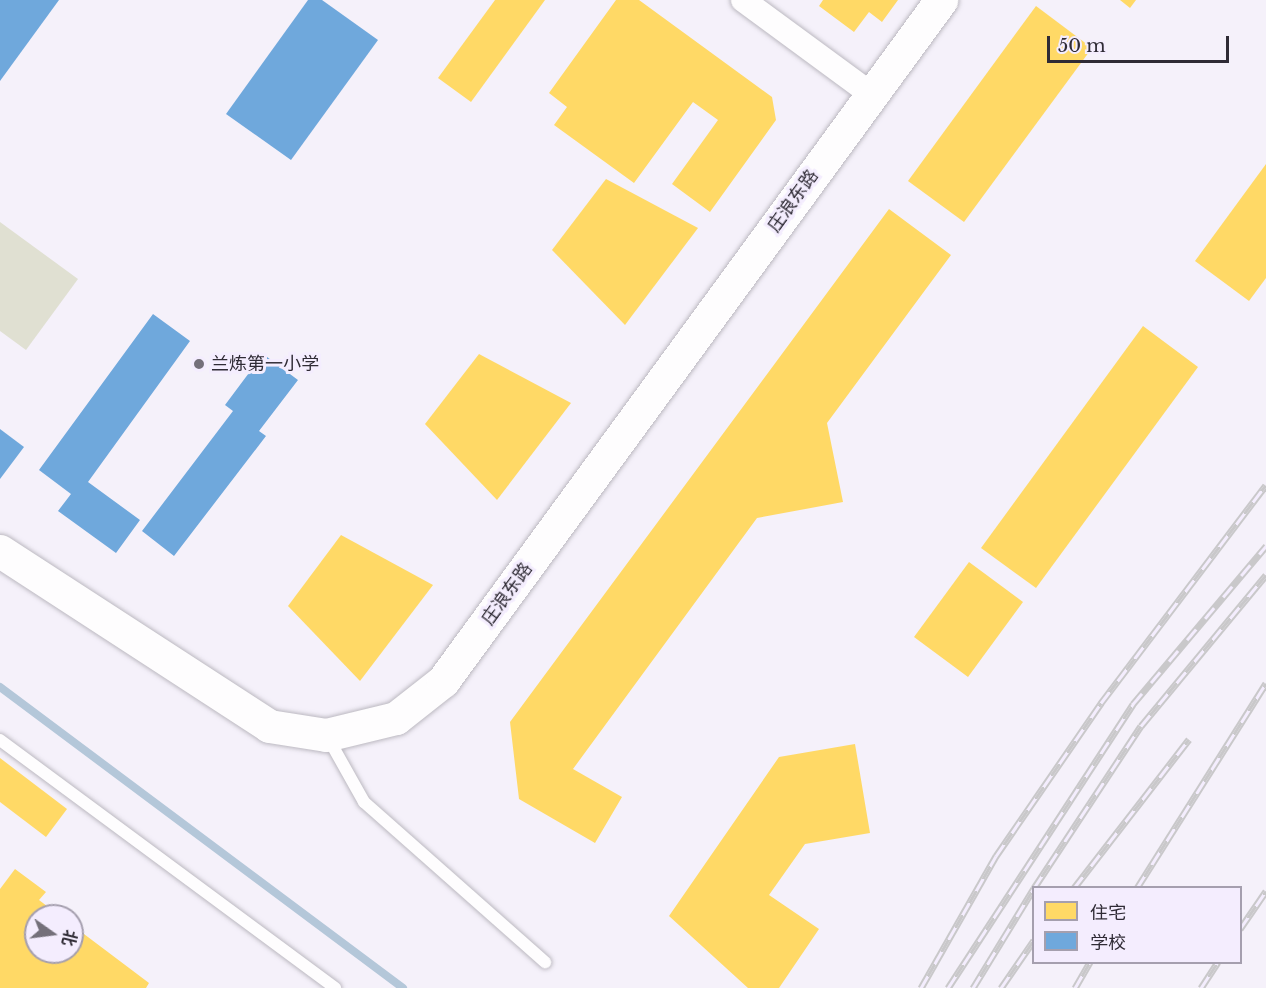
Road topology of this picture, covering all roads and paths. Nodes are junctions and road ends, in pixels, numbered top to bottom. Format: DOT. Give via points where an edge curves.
graph roads {
  1 [pos="742,0"];
  2 [pos="940,0"];
  3 [pos="871,94"];
  4 [pos="0,551"];
  5 [pos="326,735"];
  6 [pos="0,740"];
  7 [pos="545,962"];
  8 [pos="335,988"];
  1 -- 3 [label="street"];
  2 -- 3 [label="street, 庄浪东路"];
  3 -- 5 [label="street, 庄浪东路" via="443,681 396,718"];
  4 -- 5 [label="street, 庄浪东路" via="269,726"];
  5 -- 7 [label="lane" via="364,802"];
  6 -- 8 [label="lane"];
}
